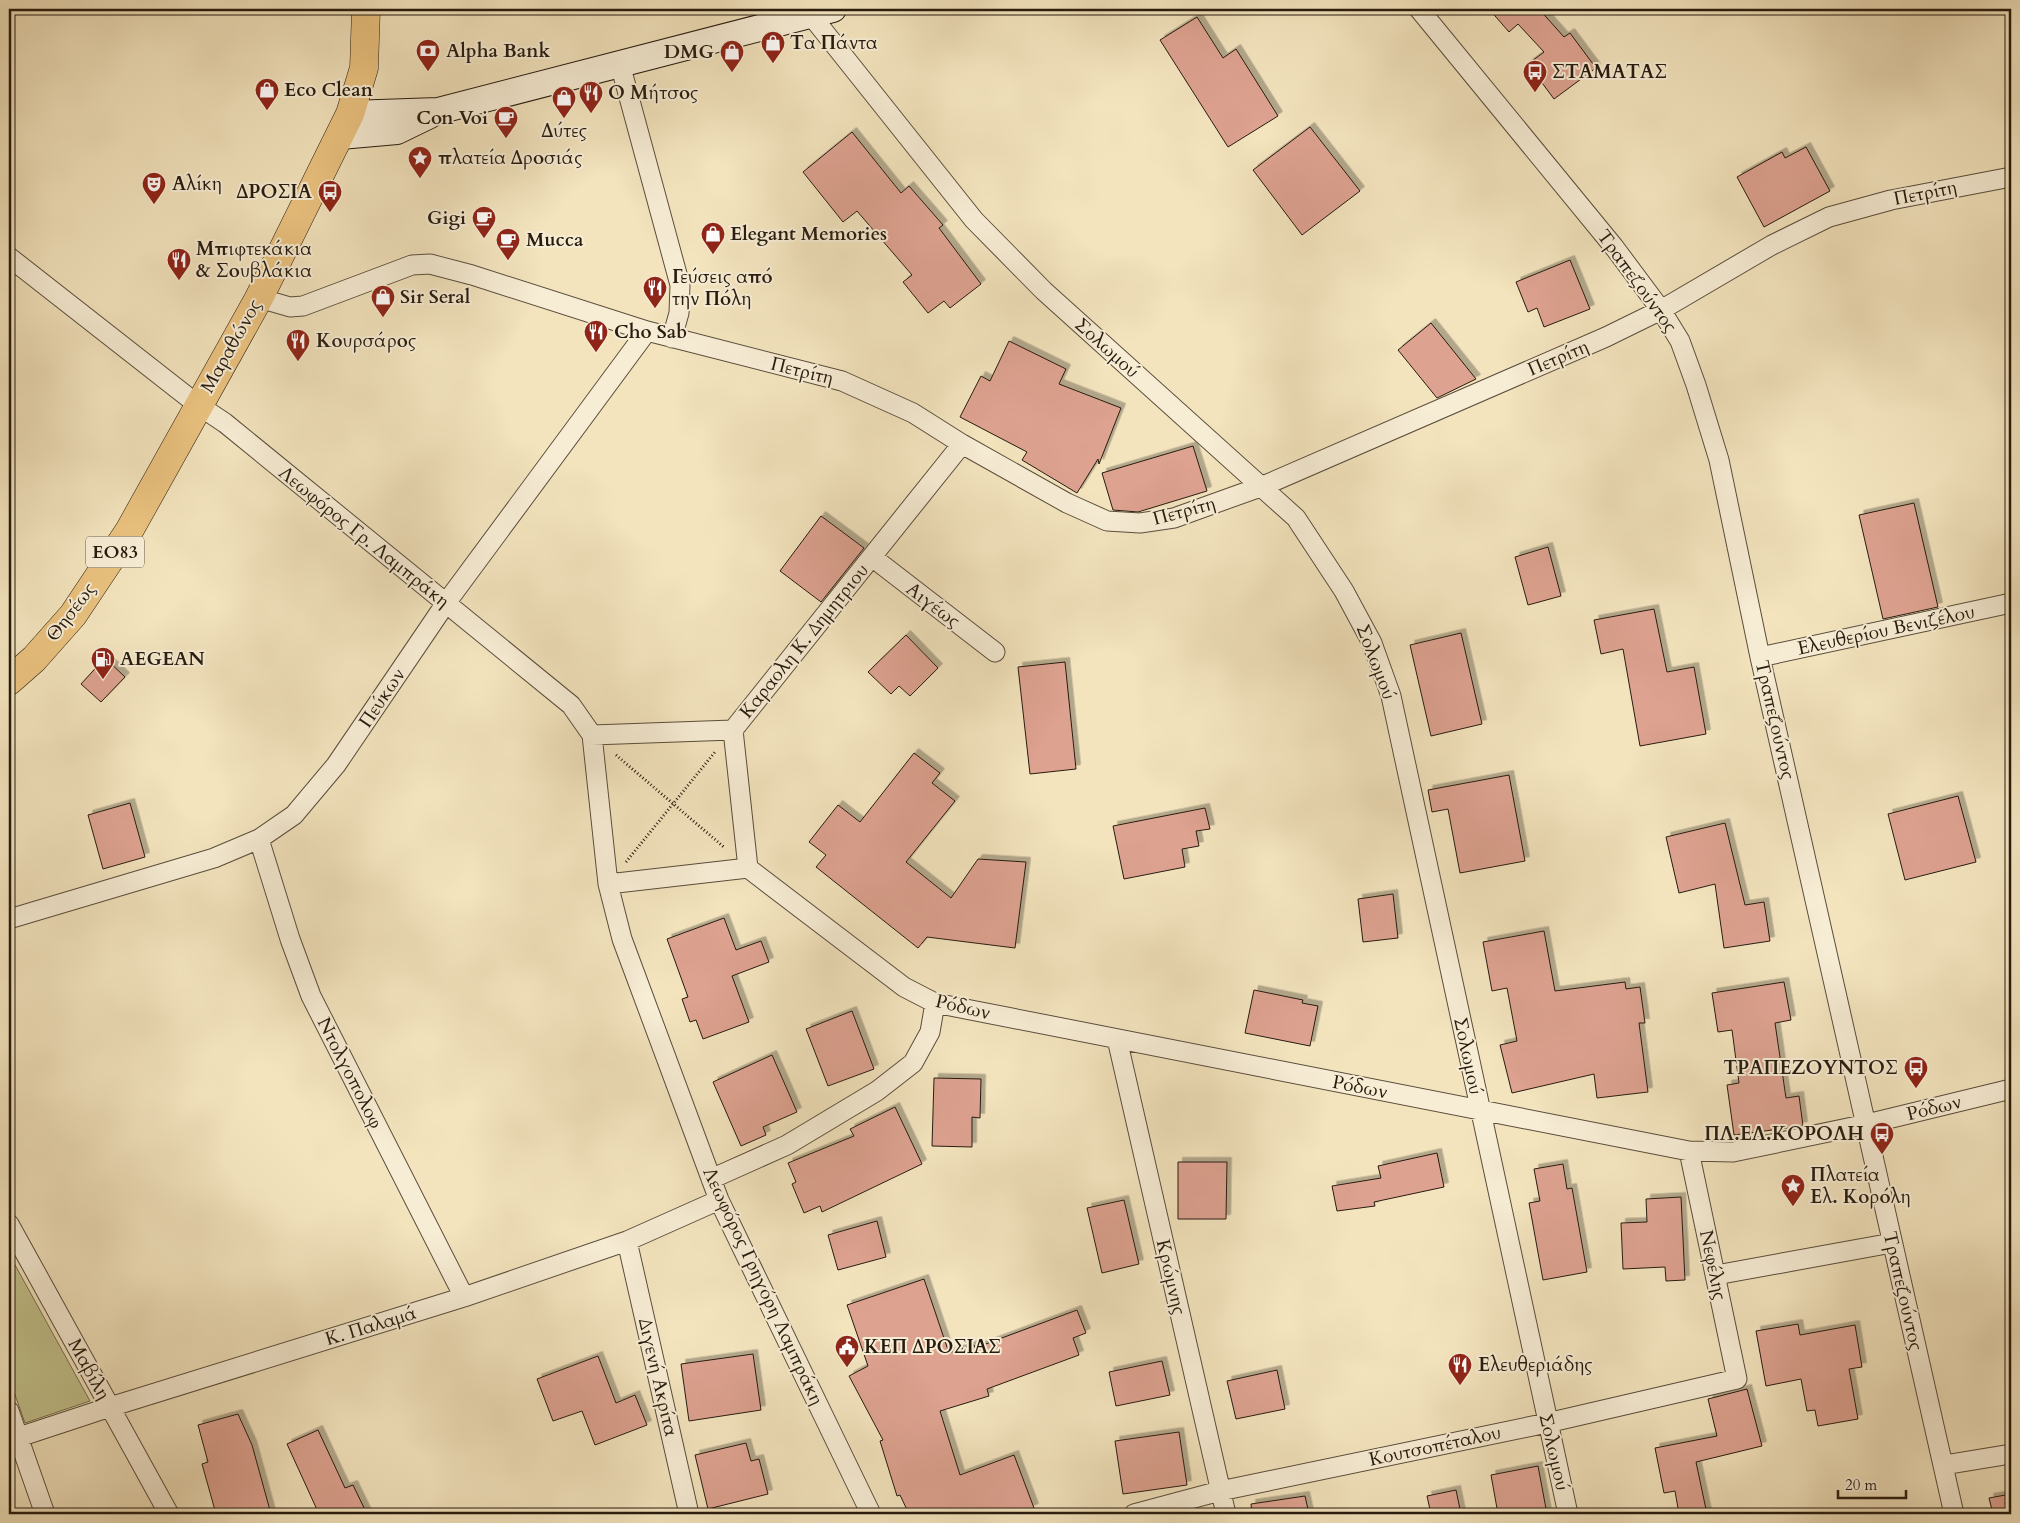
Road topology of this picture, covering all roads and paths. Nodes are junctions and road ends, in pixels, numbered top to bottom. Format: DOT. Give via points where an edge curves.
graph roads {
  1 [pos="366,9"];
  2 [pos="1418,9"];
  3 [pos="817,11"];
  4 [pos="620,64"];
  5 [pos="345,125"];
  6 [pos="2011,177"];
  7 [pos="9,257"];
  8 [pos="27,270"];
  9 [pos="9,275"];
  10 [pos="259,298"];
  11 [pos="1661,310"];
  12 [pos="647,331"];
  13 [pos="672,338"];
  14 [pos="198,405"];
  15 [pos="962,444"];
  16 [pos="1263,486"];
  17 [pos="872,558"];
  18 [pos="446,603"];
  19 [pos="2011,603"];
  20 [pos="995,652"];
  21 [pos="1760,657"];
  22 [pos="9,681"];
  23 [pos="733,730"];
  24 [pos="592,735"];
  25 [pos="672,804"];
  26 [pos="259,839"];
  27 [pos="748,868"];
  28 [pos="608,884"];
  29 [pos="9,919"];
  30 [pos="935,1003"];
  31 [pos="1117,1039"];
  32 [pos="2011,1089"];
  33 [pos="1480,1111"];
  34 [pos="1867,1124"];
  35 [pos="1688,1151"];
  36 [pos="711,1179"];
  37 [pos="719,1200"];
  38 [pos="9,1224"];
  39 [pos="627,1241"];
  40 [pos="1892,1243"];
  41 [pos="1716,1275"];
  42 [pos="464,1297"];
  43 [pos="1737,1379"];
  44 [pos="110,1407"];
  45 [pos="9,1411"];
  46 [pos="1547,1423"];
  47 [pos="18,1437"];
  48 [pos="2011,1454"];
  49 [pos="1944,1465"];
  50 [pos="1220,1491"];
  51 [pos="45,1514"];
  52 [pos="169,1514"];
  53 [pos="689,1514"];
  54 [pos="871,1514"];
  55 [pos="1134,1514"];
  56 [pos="1226,1514"];
  57 [pos="1568,1514"];
  58 [pos="1954,1514"];
  1 -- 5 [label="main road, Μαραθώνος / ΕΟ83" via="364,68"];
  2 -- 11 [label="street, Τραπεζούντος" via="1614,247"];
  3 -- 4 [label="street"];
  3 -- 16 [label="street, Σολωμού" via="974,220 1044,291"];
  4 -- 5 [label="street" via="438,111"];
  4 -- 13 [label="street" via="680,285 679,313"];
  5 -- 10 [label="main road, Μαραθώνος / ΕΟ83"];
  6 -- 11 [label="street, Πετρίτη" via="1891,200 1829,217 1772,245"];
  7 -- 8 [label="street, Λεωφόρος Γρ. Λαμπράκη"];
  8 -- 9 [label="street"];
  8 -- 14 [label="street, Λεωφόρος Γρ. Λαμπράκη"];
  10 -- 12 [label="street, Πετρίτη" via="290,307 303,306 403,268 430,264"];
  10 -- 14 [label="main road, Μαραθώνος / ΕΟ83"];
  11 -- 16 [label="street, Πετρίτη"];
  11 -- 21 [label="street, Τραπεζούντος" via="1680,341 1720,460"];
  12 -- 13 [label="street, Πετρίτη"];
  12 -- 18 [label="street, Πεύκων"];
  13 -- 15 [label="street, Πετρίτη" via="842,380 913,413"];
  14 -- 18 [label="street, Λεωφόρος Γρ. Λαμπράκη" via="225,423"];
  14 -- 22 [label="main road, Θησέως / ΕΟ83" via="128,531 73,615 34,659"];
  15 -- 16 [label="street, Πετρίτη" via="1107,521 1140,523 1174,518"];
  15 -- 17 [label="street, Καραολη Κ. Δημητριου"];
  16 -- 33 [label="street, Σολωμού" via="1296,518 1344,592 1372,643 1391,696"];
  17 -- 20 [label="street, Αιγέως"];
  17 -- 23 [label="street, Καραολη Κ. Δημητριου"];
  18 -- 24 [label="street, Λεωφόρος Γρ. Λαμπράκη" via="571,705"];
  18 -- 26 [label="street, Πεύκων" via="336,765 294,815"];
  19 -- 21 [label="street, Ελευθερίου Βενιζέλου"];
  21 -- 34 [label="street, Τραπεζούντος"];
  23 -- 24 [label="street"];
  23 -- 25 [label="path"];
  23 -- 27 [label="street, Καραολη Κ. Δημητριου"];
  24 -- 25 [label="path"];
  24 -- 28 [label="street, Λεωφόρος Γρ. Λαμπράκη"];
  25 -- 27 [label="path"];
  25 -- 28 [label="path"];
  26 -- 29 [label="street, Πεύκων" via="214,858"];
  26 -- 42 [label="street, Ντολγοπολοφ" via="311,996"];
  27 -- 28 [label="street"];
  27 -- 30 [label="street, Ρόδων" via="904,988"];
  28 -- 36 [label="street, Λεωφόρος Γρηγόρη Λαμπράκη" via="622,939"];
  30 -- 31 [label="street, Ρόδων"];
  30 -- 36 [label="street" via="930,1032 913,1063 877,1090 787,1145"];
  31 -- 33 [label="street, Ρόδων"];
  31 -- 50 [label="street, Κρώμνης"];
  32 -- 34 [label="street, Ρόδων"];
  33 -- 35 [label="street, Ρόδων"];
  33 -- 46 [label="street, Σολωμού"];
  34 -- 35 [label="street, Ρόδων" via="1733,1152"];
  34 -- 40 [label="street, Τραπεζούντος"];
  35 -- 41 [label="street, Νεφέλης"];
  36 -- 37 [label="street, Λεωφόρος Γρηγόρη Λαμπράκη"];
  37 -- 39 [label="street, Κ. Παλαμά"];
  37 -- 54 [label="street, Λεωφόρος Γρηγόρη Λαμπράκη"];
  38 -- 44 [label="street, Μαβίλη"];
  39 -- 42 [label="street, Κ. Παλαμά"];
  39 -- 53 [label="street, Διγενή Ακρίτα"];
  40 -- 41 [label="street"];
  40 -- 49 [label="street, Τραπεζούντος"];
  41 -- 43 [label="street, Νεφέλης"];
  42 -- 44 [label="street, Κ. Παλαμά"];
  43 -- 46 [label="street, Κουτσοπέταλου"];
  44 -- 47 [label="street, Κ. Παλαμά"];
  44 -- 52 [label="street, Μαβίλη"];
  45 -- 47 [label="street"];
  46 -- 50 [label="street, Κουτσοπέταλου"];
  46 -- 57 [label="street, Σολωμού"];
  47 -- 51 [label="street"];
  48 -- 49 [label="street"];
  49 -- 58 [label="street, Τραπεζούντος"];
  50 -- 55 [label="street, Κουτσοπέταλου"];
  50 -- 56 [label="street, Κρώμνης"];
}
